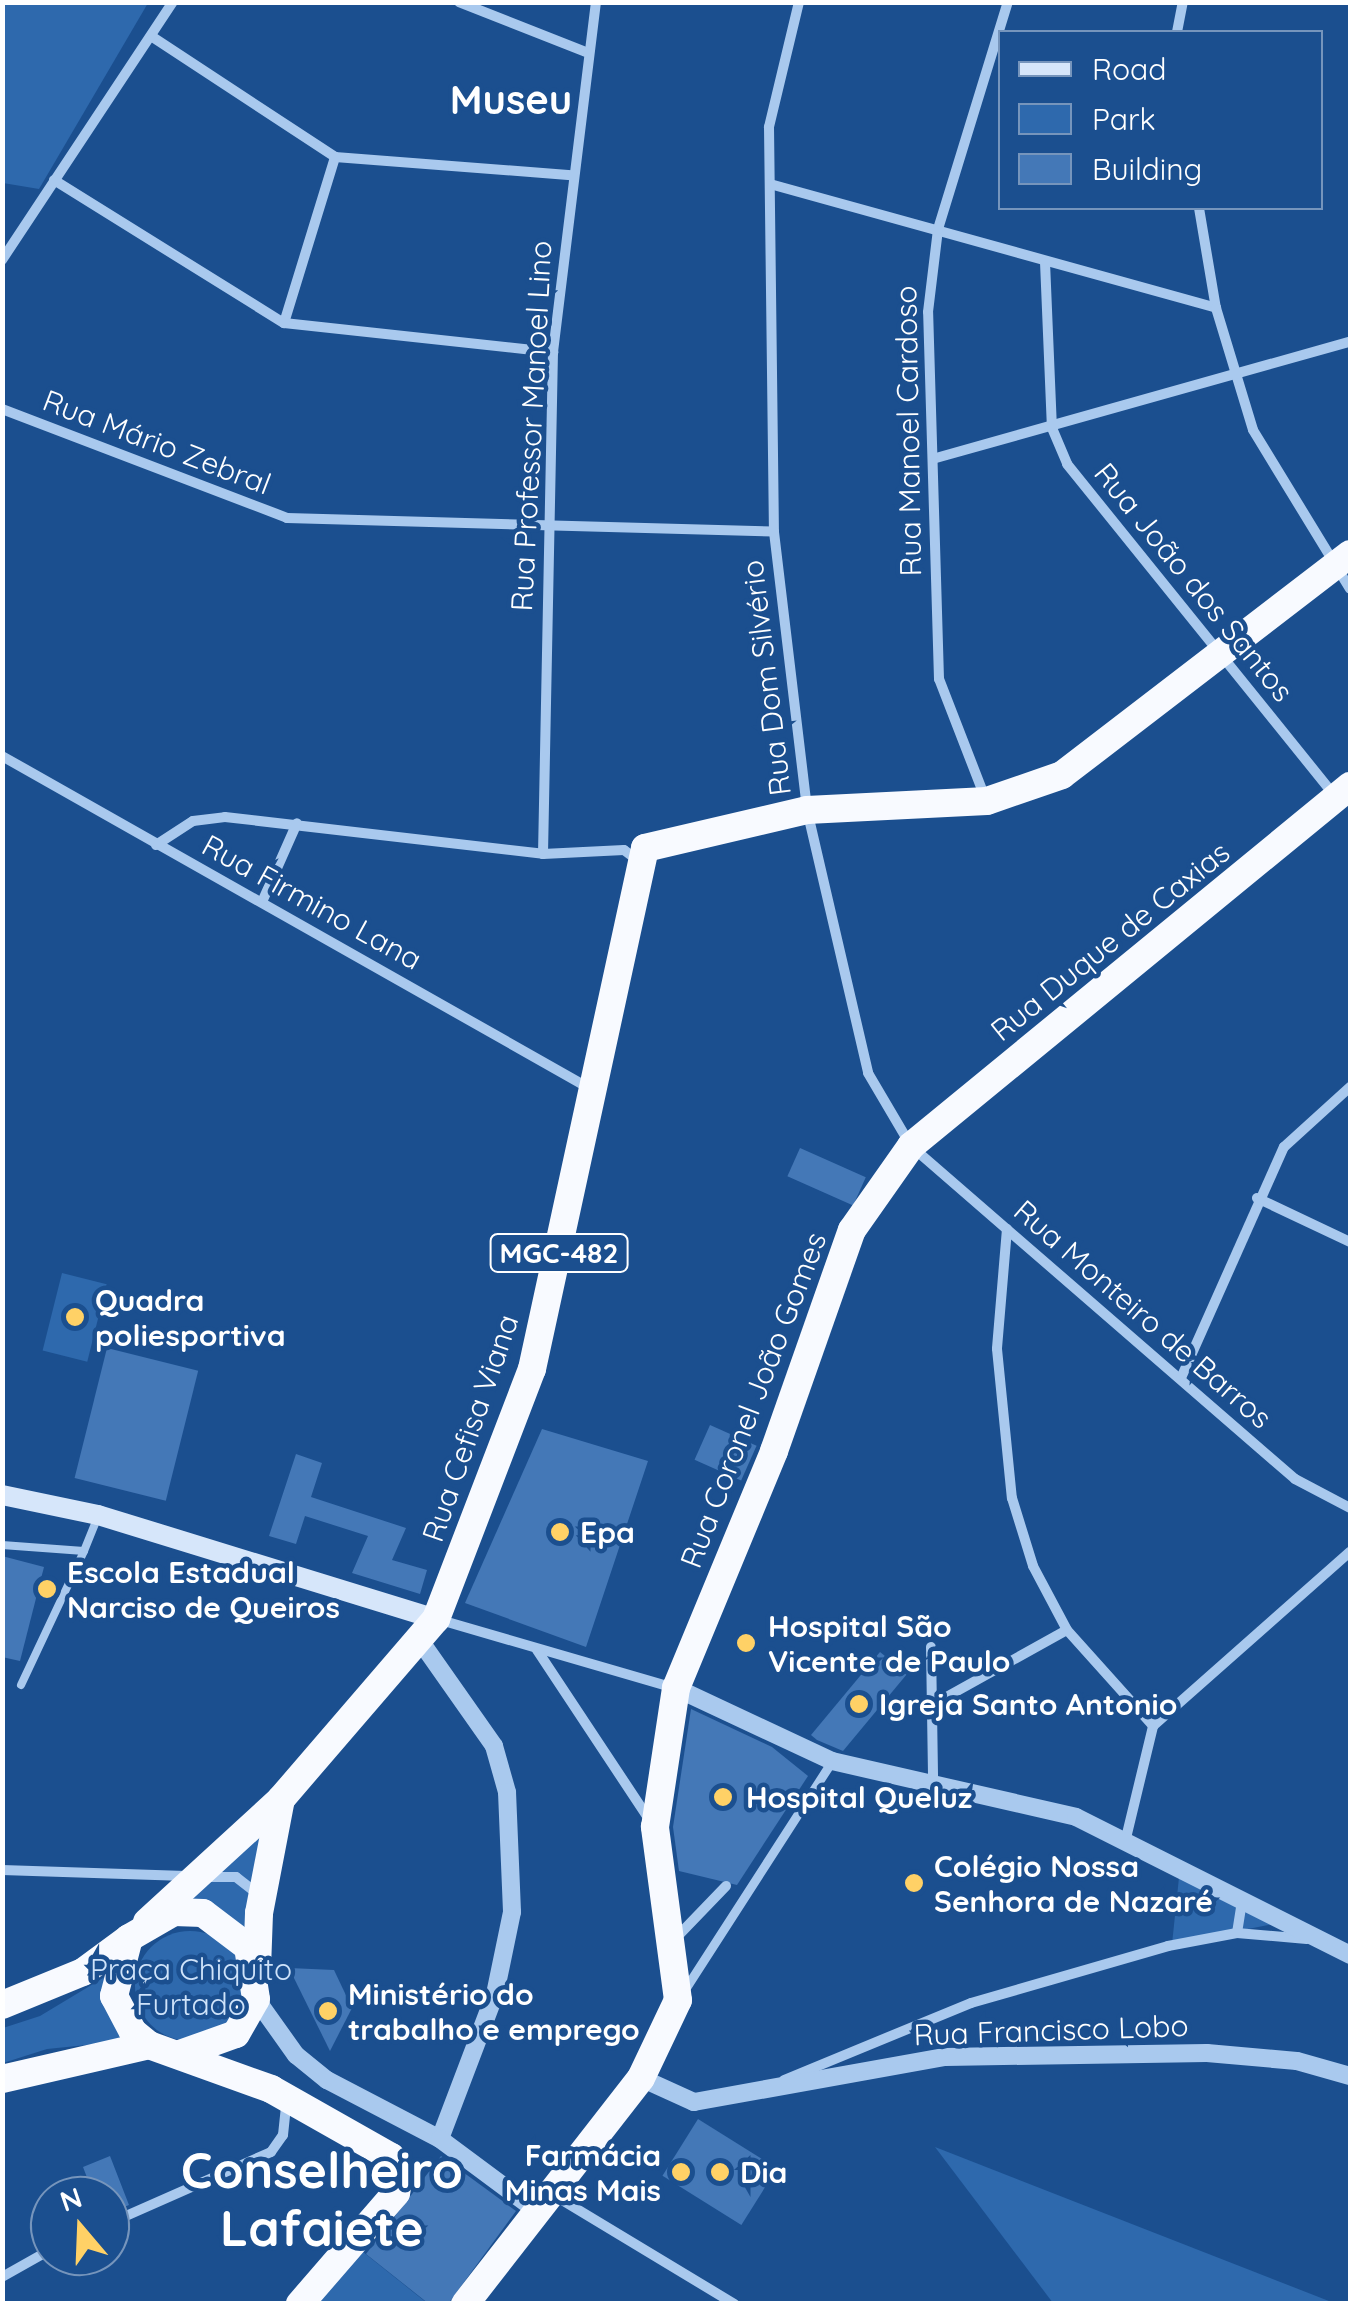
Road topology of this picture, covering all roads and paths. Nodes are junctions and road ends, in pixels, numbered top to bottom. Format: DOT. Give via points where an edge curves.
graph roads {
  1 [pos="173,2"];
  2 [pos="459,2"];
  3 [pos="596,2"];
  4 [pos="799,2"];
  5 [pos="1008,2"];
  6 [pos="1183,2"];
  7 [pos="1001,30"];
  8 [pos="1178,30"];
  9 [pos="151,36"];
  10 [pos="998,40"];
  11 [pos="586,52"];
  12 [pos="336,156"];
  13 [pos="572,175"];
  14 [pos="54,180"];
  15 [pos="770,184"];
  16 [pos="1199,210"];
  17 [pos="938,229"];
  18 [pos="2,260"];
  19 [pos="1045,262"];
  20 [pos="1216,308"];
  21 [pos="284,323"];
  22 [pos="1350,342"];
  23 [pos="553,352"];
  24 [pos="1234,377"];
  25 [pos="2,409"];
  26 [pos="1052,428"];
  27 [pos="936,458"];
  28 [pos="548,527"];
  29 [pos="774,532"];
  30 [pos="1342,560"];
  31 [pos="1350,589"];
  32 [pos="1218,650"];
  33 [pos="2,756"];
  34 [pos="1344,792"];
  35 [pos="986,800"];
  36 [pos="806,810"];
  37 [pos="297,823"];
  38 [pos="156,845"];
  39 [pos="543,854"];
  40 [pos="643,855"];
  41 [pos="262,902"];
  42 [pos="1350,1086"];
  43 [pos="597,1092"];
  44 [pos="911,1146"];
  45 [pos="1257,1198"];
  46 [pos="1007,1229"];
  47 [pos="1350,1242"];
  48 [pos="1181,1378"];
  49 [pos="2,1495"];
  50 [pos="1350,1508"];
  51 [pos="98,1515"];
  52 [pos="2,1545"];
  53 [pos="84,1551"];
  54 [pos="1350,1552"];
  55 [pos="426,1627"];
  56 [pos="1067,1630"];
  57 [pos="931,1647"];
  58 [pos="537,1650"];
  59 [pos="21,1685"];
  60 [pos="676,1688"];
  61 [pos="932,1705"];
  62 [pos="1152,1726"];
  63 [pos="832,1760"];
  64 [pos="933,1782"];
  65 [pos="281,1799"];
  66 [pos="655,1827"];
  67 [pos="1126,1838"];
  68 [pos="2,1870"];
  69 [pos="204,1877"];
  70 [pos="726,1886"];
  71 [pos="261,1898"];
  72 [pos="1242,1900"];
  73 [pos="138,1930"];
  74 [pos="1237,1933"];
  75 [pos="1309,1939"];
  76 [pos="670,1945"];
  77 [pos="1350,1955"];
  78 [pos="257,1986"];
  79 [pos="678,2000"];
  80 [pos="2,2005"];
  81 [pos="149,2045"];
  82 [pos="180,2054"];
  83 [pos="1350,2076"];
  84 [pos="641,2078"];
  85 [pos="2,2079"];
  86 [pos="778,2082"];
  87 [pos="287,2098"];
  88 [pos="440,2140"];
  89 [pos="544,2202"];
  90 [pos="130,2214"];
  91 [pos="30,2261"];
  92 [pos="2,2276"];
  93 [pos="300,2304"];
  94 [pos="465,2304"];
  95 [pos="734,2304"];
  1 -- 9 [label="street"];
  2 -- 11 [label="street"];
  3 -- 11 [label="street, Rua Professor Manoel Lino"];
  4 -- 15 [label="street, Rua Dom Silvério" via="769,127"];
  5 -- 7 [label="street, Rua Manoel Cardoso"];
  6 -- 8 [label="street"];
  9 -- 12 [label="street"];
  9 -- 14 [label="street"];
  10 -- 17 [label="street, Rua Manoel Cardoso"];
  11 -- 13 [label="street, Rua Professor Manoel Lino"];
  12 -- 13 [label="street"];
  12 -- 21 [label="street"];
  13 -- 23 [label="street, Rua Professor Manoel Lino"];
  14 -- 18 [label="street"];
  14 -- 21 [label="street"];
  15 -- 17 [label="street"];
  15 -- 29 [label="street, Rua Dom Silvério"];
  16 -- 20 [label="street"];
  17 -- 19 [label="street"];
  17 -- 27 [label="street, Rua Manoel Cardoso" via="928,312"];
  19 -- 20 [label="street"];
  19 -- 26 [label="street, Rua João dos Santos"];
  20 -- 24 [label="street"];
  21 -- 23 [label="street"];
  22 -- 24 [label="street"];
  23 -- 28 [label="street, Rua Professor Manoel Lino"];
  24 -- 26 [label="street"];
  24 -- 30 [label="street" via="1253,430"];
  25 -- 28 [label="street, Rua Mário Zebral" via="287,518"];
  26 -- 27 [label="street"];
  26 -- 32 [label="street, Rua João dos Santos" via="1100,514"];
  27 -- 35 [label="street, Rua Manoel Cardoso" via="938,680"];
  28 -- 29 [label="street, Rua Mário Zebral"];
  28 -- 39 [label="street, Rua Professor Manoel Lino"];
  29 -- 36 [label="street, Rua Dom Silvério"];
  30 -- 31 [label="street"];
  30 -- 32 [label="highway"];
  32 -- 34 [label="street, Rua João dos Santos"];
  32 -- 35 [label="highway" via="1110,745 1062,775"];
  33 -- 38 [label="street, Rua Firmino Lana"];
  34 -- 44 [label="highway, Rua Duque de Caxias"];
  35 -- 36 [label="highway"];
  36 -- 40 [label="highway"];
  36 -- 44 [label="street, Rua Dom Silvério" via="846,1003 868,1072"];
  37 -- 38 [label="street" via="193,821"];
  37 -- 39 [label="street"];
  37 -- 41 [label="street"];
  38 -- 41 [label="street, Rua Firmino Lana"];
  39 -- 40 [label="street"];
  40 -- 43 [label="highway, Rua Cefisa Viana / MGC-482"];
  41 -- 43 [label="street, Rua Firmino Lana"];
  42 -- 45 [label="street" via="1284,1147"];
  43 -- 55 [label="highway, Rua Cefisa Viana / MGC-482" via="532,1369"];
  44 -- 46 [label="street, Rua Monteiro de Barros"];
  44 -- 60 [label="highway, Rua Coronel João Gomes" via="852,1230 774,1451"];
  45 -- 47 [label="street"];
  45 -- 48 [label="street"];
  46 -- 48 [label="street, Rua Monteiro de Barros"];
  46 -- 56 [label="street" via="997,1349 1002,1432 1033,1566"];
  48 -- 50 [label="street, Rua Monteiro de Barros" via="1295,1479"];
  49 -- 51 [label="main road"];
  51 -- 53 [label="lane"];
  51 -- 55 [label="main road"];
  52 -- 53 [label="lane"];
  53 -- 59 [label="lane"];
  54 -- 62 [label="street"];
  55 -- 58 [label="street"];
  55 -- 65 [label="highway, Rua Cefisa Viana / MGC-482"];
  55 -- 88 [label="street" via="494,1746 507,1792 512,1912 494,1994"];
  56 -- 61 [label="street"];
  56 -- 62 [label="street"];
  57 -- 61 [label="street"];
  58 -- 60 [label="street"];
  58 -- 66 [label="street"];
  60 -- 63 [label="street"];
  60 -- 66 [label="highway, Rua Coronel João Gomes"];
  61 -- 64 [label="street"];
  62 -- 67 [label="street"];
  63 -- 64 [label="street"];
  63 -- 79 [label="street"];
  64 -- 67 [label="street" via="1076,1817"];
  65 -- 69 [label="highway, Rua Cefisa Viana / MGC-482"];
  65 -- 71 [label="highway"];
  66 -- 76 [label="highway, Rua Coronel João Gomes"];
  67 -- 72 [label="street"];
  68 -- 69 [label="street"];
  69 -- 71 [label="street" via="236,1877"];
  69 -- 73 [label="highway, Rua Cefisa Viana / MGC-482"];
  70 -- 76 [label="street"];
  71 -- 78 [label="highway"];
  72 -- 74 [label="street"];
  72 -- 75 [label="street"];
  73 -- 78 [label="highway, MGC-482" via="203,1913 229,1925"];
  73 -- 80 [label="highway, MGC-482" via="83,1972"];
  73 -- 81 [label="highway" via="114,1996 133,2032"];
  74 -- 75 [label="street"];
  74 -- 86 [label="street" via="971,2003"];
  75 -- 77 [label="street"];
  76 -- 79 [label="highway, Rua Coronel João Gomes"];
  78 -- 82 [label="highway" via="236,2034"];
  78 -- 88 [label="street" via="296,2055 327,2080"];
  79 -- 84 [label="highway"];
  81 -- 82 [label="highway"];
  81 -- 85 [label="highway"];
  82 -- 87 [label="highway"];
  83 -- 86 [label="street, Rua Francisco Lobo" via="1297,2061 1206,2053 1059,2052 946,2056"];
  84 -- 86 [label="street, Rua Francisco Lobo" via="694,2102"];
  84 -- 89 [label="highway"];
  87 -- 90 [label="street" via="283,2136 270,2152"];
  87 -- 93 [label="highway" via="390,2156 400,2171 396,2193"];
  88 -- 89 [label="street"];
  89 -- 94 [label="highway"];
  89 -- 95 [label="street"];
  91 -- 92 [label="street"];
}
